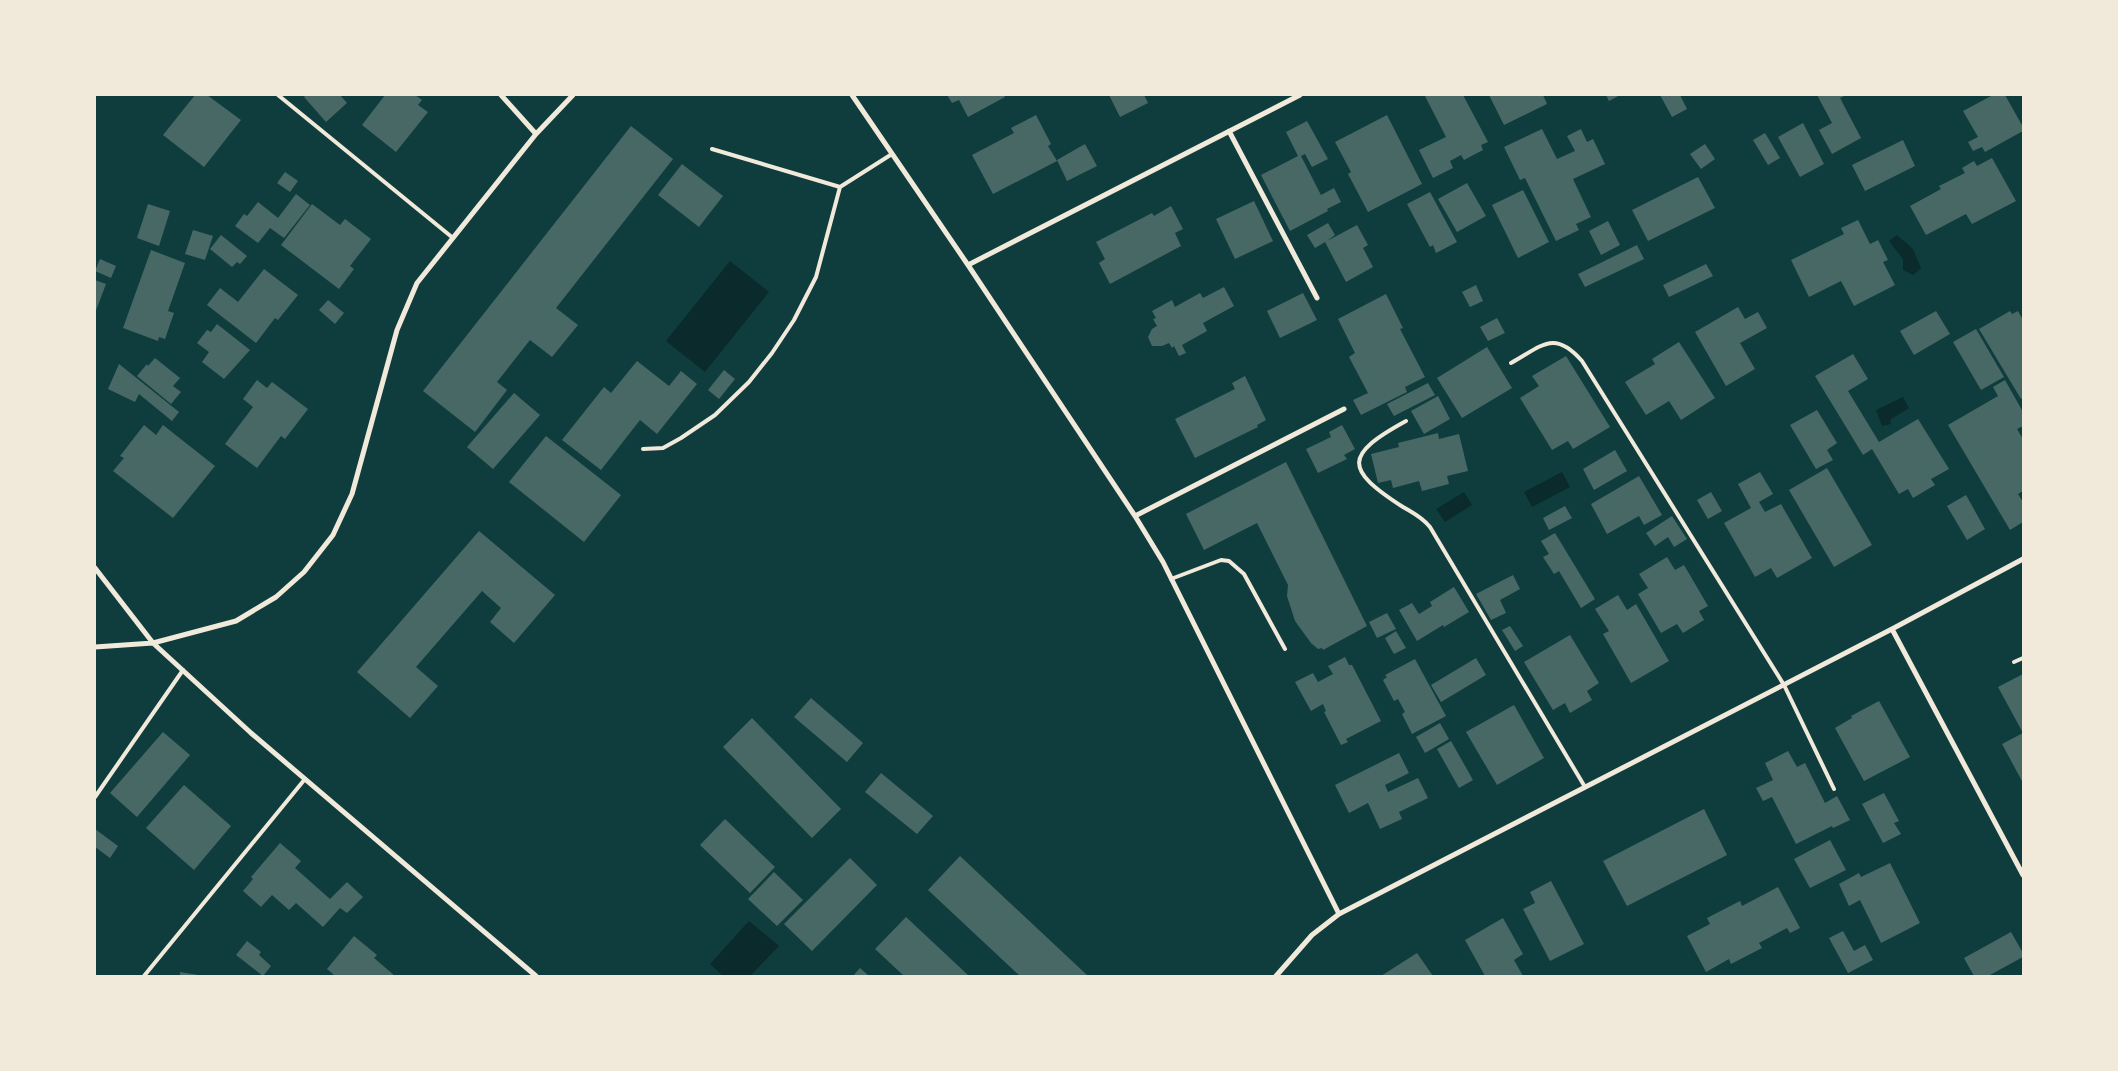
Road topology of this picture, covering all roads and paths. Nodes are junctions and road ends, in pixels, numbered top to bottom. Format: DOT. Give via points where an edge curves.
graph roads {
  1 [pos="278,95"];
  2 [pos="502,95"];
  3 [pos="573,95"];
  4 [pos="852,95"];
  5 [pos="1300,95"];
  6 [pos="1229,131"];
  7 [pos="536,134"];
  8 [pos="712,149"];
  9 [pos="892,154"];
  10 [pos="840,187"];
  11 [pos="453,238"];
  12 [pos="968,265"];
  13 [pos="1317,298"];
  14 [pos="1511,363"];
  15 [pos="1344,409"];
  16 [pos="1406,421"];
  17 [pos="644,449"];
  18 [pos="1135,516"];
  19 [pos="2023,560"];
  20 [pos="95,568"];
  21 [pos="1171,579"];
  22 [pos="1892,629"];
  23 [pos="153,643"];
  24 [pos="95,647"];
  25 [pos="1285,649"];
  26 [pos="2023,658"];
  27 [pos="2014,662"];
  28 [pos="183,670"];
  29 [pos="1784,685"];
  30 [pos="305,779"];
  31 [pos="1585,787"];
  32 [pos="1834,789"];
  33 [pos="95,797"];
  34 [pos="2023,875"];
  35 [pos="1339,914"];
  36 [pos="144,976"];
  37 [pos="536,976"];
  38 [pos="1276,976"];
  1 -- 11 [label="lane"];
  2 -- 7 [label="street"];
  3 -- 7 [label="street"];
  4 -- 9 [label="street"];
  5 -- 6 [label="street"];
  6 -- 12 [label="street"];
  6 -- 13 [label="street"];
  7 -- 11 [label="street"];
  8 -- 10 [label="lane"];
  9 -- 10 [label="lane"];
  9 -- 12 [label="street"];
  10 -- 17 [label="lane" via="816,277 794,320 750,382 715,415 681,438 663,448"];
  11 -- 23 [label="street" via="417,283 406,306 352,494 333,535 304,572 276,597 236,621"];
  12 -- 18 [label="street"];
  14 -- 29 [label="lane" via="1555,342 1571,349"];
  15 -- 18 [label="street"];
  16 -- 31 [label="lane" via="1372,442 1358,460 1358,469 1374,488 1422,518 1430,527"];
  18 -- 21 [label="street"];
  19 -- 22 [label="street"];
  20 -- 23 [label="street"];
  21 -- 25 [label="lane" via="1221,560 1229,561 1244,574"];
  21 -- 35 [label="street"];
  22 -- 29 [label="street"];
  22 -- 34 [label="street"];
  23 -- 24 [label="street"];
  23 -- 28 [label="street"];
  26 -- 27 [label="lane"];
  28 -- 30 [label="street"];
  28 -- 33 [label="lane"];
  29 -- 31 [label="street"];
  29 -- 32 [label="lane"];
  30 -- 36 [label="lane"];
  30 -- 37 [label="street"];
  31 -- 35 [label="street"];
  35 -- 38 [label="street" via="1312,934"];
}
